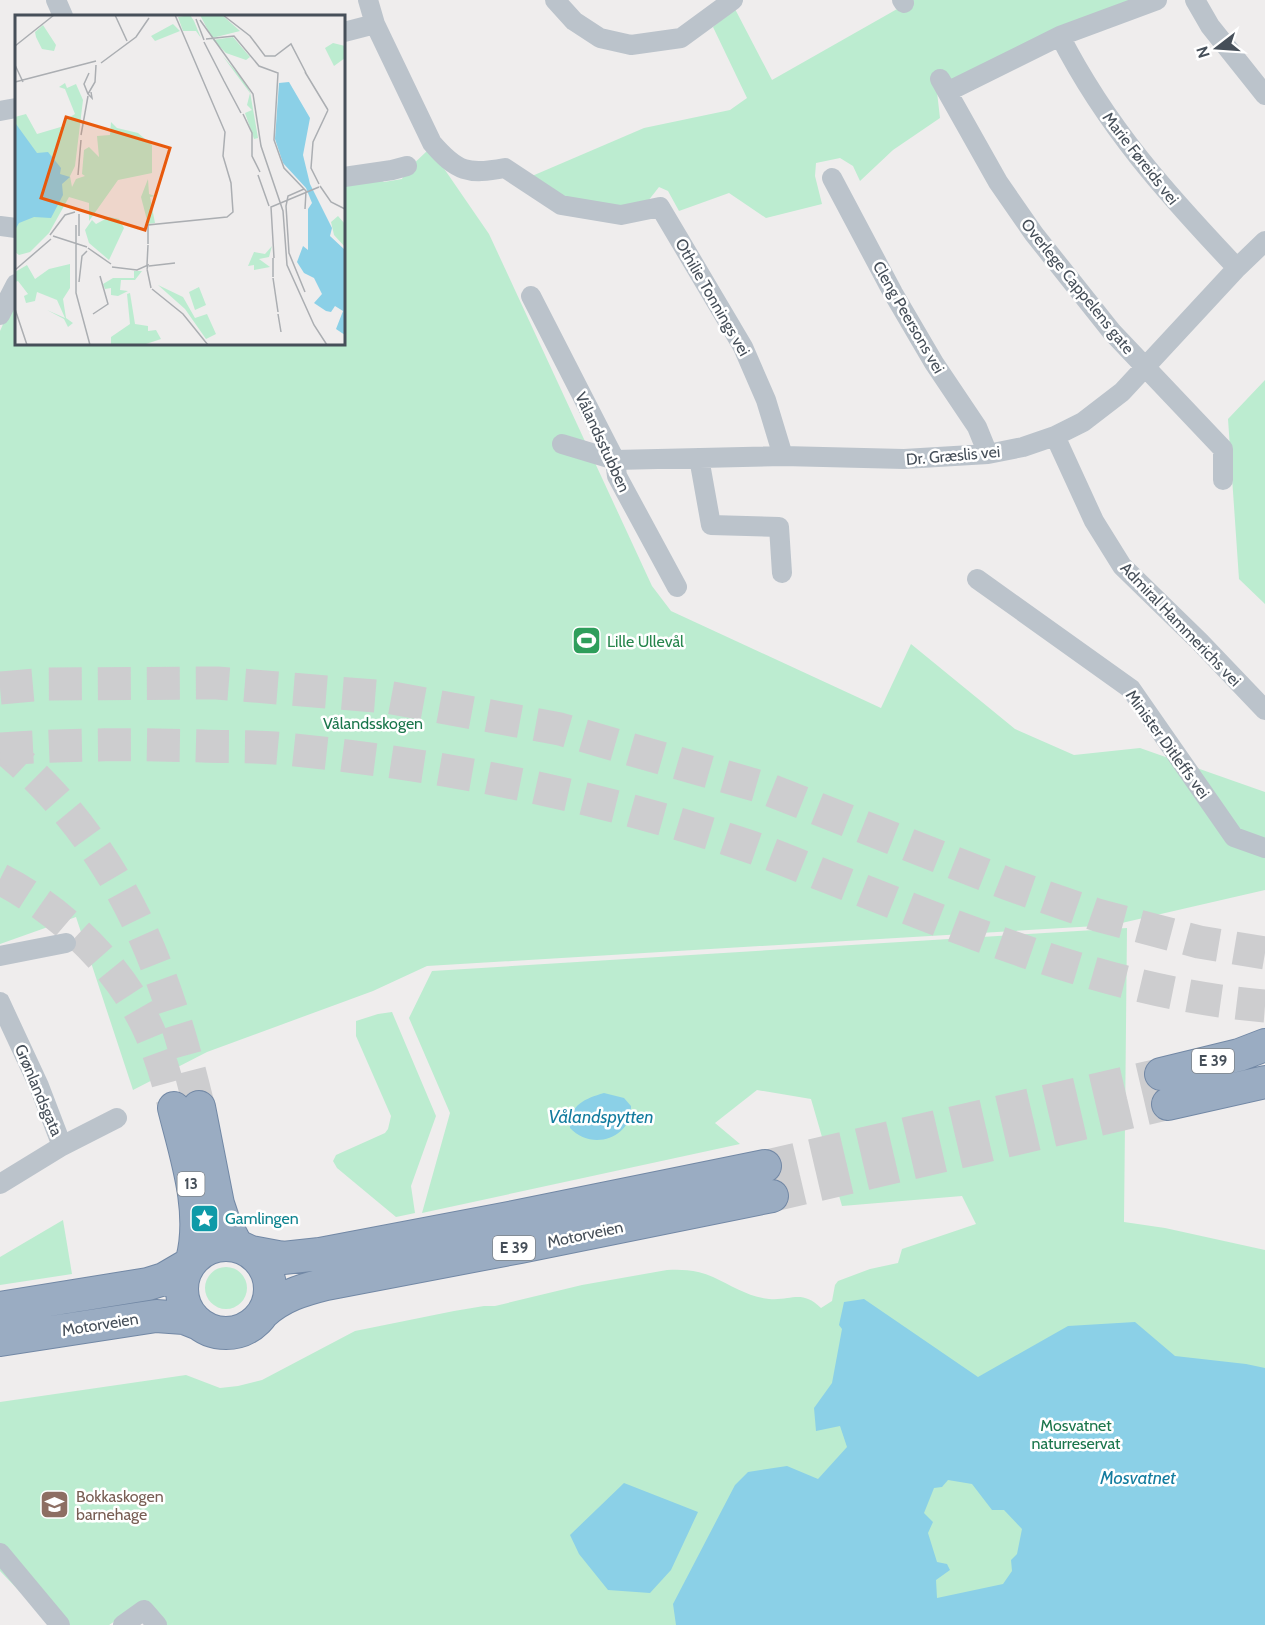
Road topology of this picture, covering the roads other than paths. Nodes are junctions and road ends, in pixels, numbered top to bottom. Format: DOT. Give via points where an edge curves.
graph roads {
  1 [pos="56,0"];
  2 [pos="368,0"];
  3 [pos="555,0"];
  4 [pos="1157,0"];
  5 [pos="1195,0"];
  6 [pos="725,2"];
  7 [pos="63,15"];
  8 [pos="375,24"];
  9 [pos="345,32"];
  10 [pos="1060,36"];
  11 [pos="1265,94"];
  12 [pos="15,108"];
  13 [pos="0,111"];
  14 [pos="407,166"];
  15 [pos="345,177"];
  16 [pos="832,178"];
  17 [pos="0,226"];
  18 [pos="15,228"];
  19 [pos="1265,242"];
  20 [pos="1237,268"];
  21 [pos="15,286"];
  22 [pos="531,296"];
  23 [pos="0,315"];
  24 [pos="1145,367"];
  25 [pos="1055,436"];
  26 [pos="562,444"];
  27 [pos="988,454"];
  28 [pos="783,456"];
  29 [pos="699,458"];
  30 [pos="615,460"];
  31 [pos="1223,480"];
  32 [pos="782,573"];
  33 [pos="976,579"];
  34 [pos="677,587"];
  35 [pos="1265,710"];
  36 [pos="1265,848"];
  37 [pos="66,943"];
  38 [pos="0,956"];
  39 [pos="0,1002"];
  40 [pos="1265,1046"];
  41 [pos="1161,1074"];
  42 [pos="1265,1082"];
  43 [pos="1168,1104"];
  44 [pos="117,1118"];
  45 [pos="62,1146"];
  46 [pos="0,1184"];
  47 [pos="244,1249"];
  48 [pos="190,1263"];
  49 [pos="0,1308"];
  50 [pos="262,1313"];
  51 [pos="199,1324"];
  52 [pos="0,1340"];
  53 [pos="0,1553"];
  54 [pos="150,1617"];
  55 [pos="60,1625"];
  56 [pos="123,1625"];
  1 -- 7 [label="street"];
  2 -- 8 [label="street"];
  3 -- 6 [label="street" via="574,21 600,38 632,45 681,38"];
  4 -- 10 [label="street"];
  5 -- 11 [label="street" via="1210,26"];
  8 -- 9 [label="street"];
  8 -- 28 [label="street, Othilie Tonnings vei" via="432,143 446,159 465,171 505,168 561,205 621,215 660,207 743,347 766,400"];
  10 -- 20 [label="street, Marie Føreids vei" via="1114,126 1181,208"];
  10 -- 24 [label="street, Overlege Cappelens gate" via="945,85 998,182 1034,234"];
  12 -- 13 [label="street"];
  14 -- 15 [label="street"];
  16 -- 27 [label="street, Cleng Peersons vei" via="893,293 977,427"];
  17 -- 18 [label="street"];
  19 -- 20 [label="street, Dr. Græslis vei"];
  20 -- 24 [label="street, Dr. Græslis vei"];
  21 -- 23 [label="street"];
  22 -- 30 [label="street, Vålandsstubben"];
  24 -- 25 [label="street, Dr. Græslis vei" via="1088,419"];
  24 -- 31 [label="street, Overlege Cappelens gate" via="1222,449"];
  25 -- 27 [label="street, Dr. Græslis vei"];
  25 -- 35 [label="street, Admiral Hammerichs vei" via="1094,521 1122,566"];
  26 -- 30 [label="street, Dr. Græslis vei"];
  27 -- 28 [label="street, Dr. Græslis vei" via="904,459"];
  28 -- 29 [label="street, Dr. Græslis vei"];
  29 -- 30 [label="street, Dr. Græslis vei"];
  29 -- 32 [label="street" via="711,525 779,527"];
  30 -- 34 [label="street, Vålandsstubben" via="617,476"];
  33 -- 36 [label="street, Minister Ditleffs vei" via="1131,689 1234,837"];
  37 -- 38 [label="street"];
  39 -- 45 [label="street, Grønlandsgata"];
  40 -- 41 [label="highway, E 39"];
  42 -- 43 [label="highway, E 39"];
  44 -- 45 [label="street"];
  45 -- 46 [label="street"];
  47 -- 48 [label="highway, E 39" via="217,1245 199,1253"];
  47 -- 48 [label="highway, 13" via="226,1225 187,1107 187,1161 196,1212 196,1245"];
  47 -- 50 [label="highway" via="266,1269 268,1303"];
  47 -- 50 [label="highway, Motorveien / E 39" via="283,1258 320,1254 514,1217 768,1181 311,1288 284,1297"];
  48 -- 49 [label="highway, Motorveien / E 39" via="148,1284"];
  48 -- 51 [label="highway" via="184,1275 182,1297"];
  50 -- 51 [label="highway, E 39" via="250,1325 233,1332"];
  51 -- 52 [label="highway, Motorveien / E 39" via="184,1318 156,1316"];
  53 -- 55 [label="street"];
  54 -- 56 [label="street"];
}
